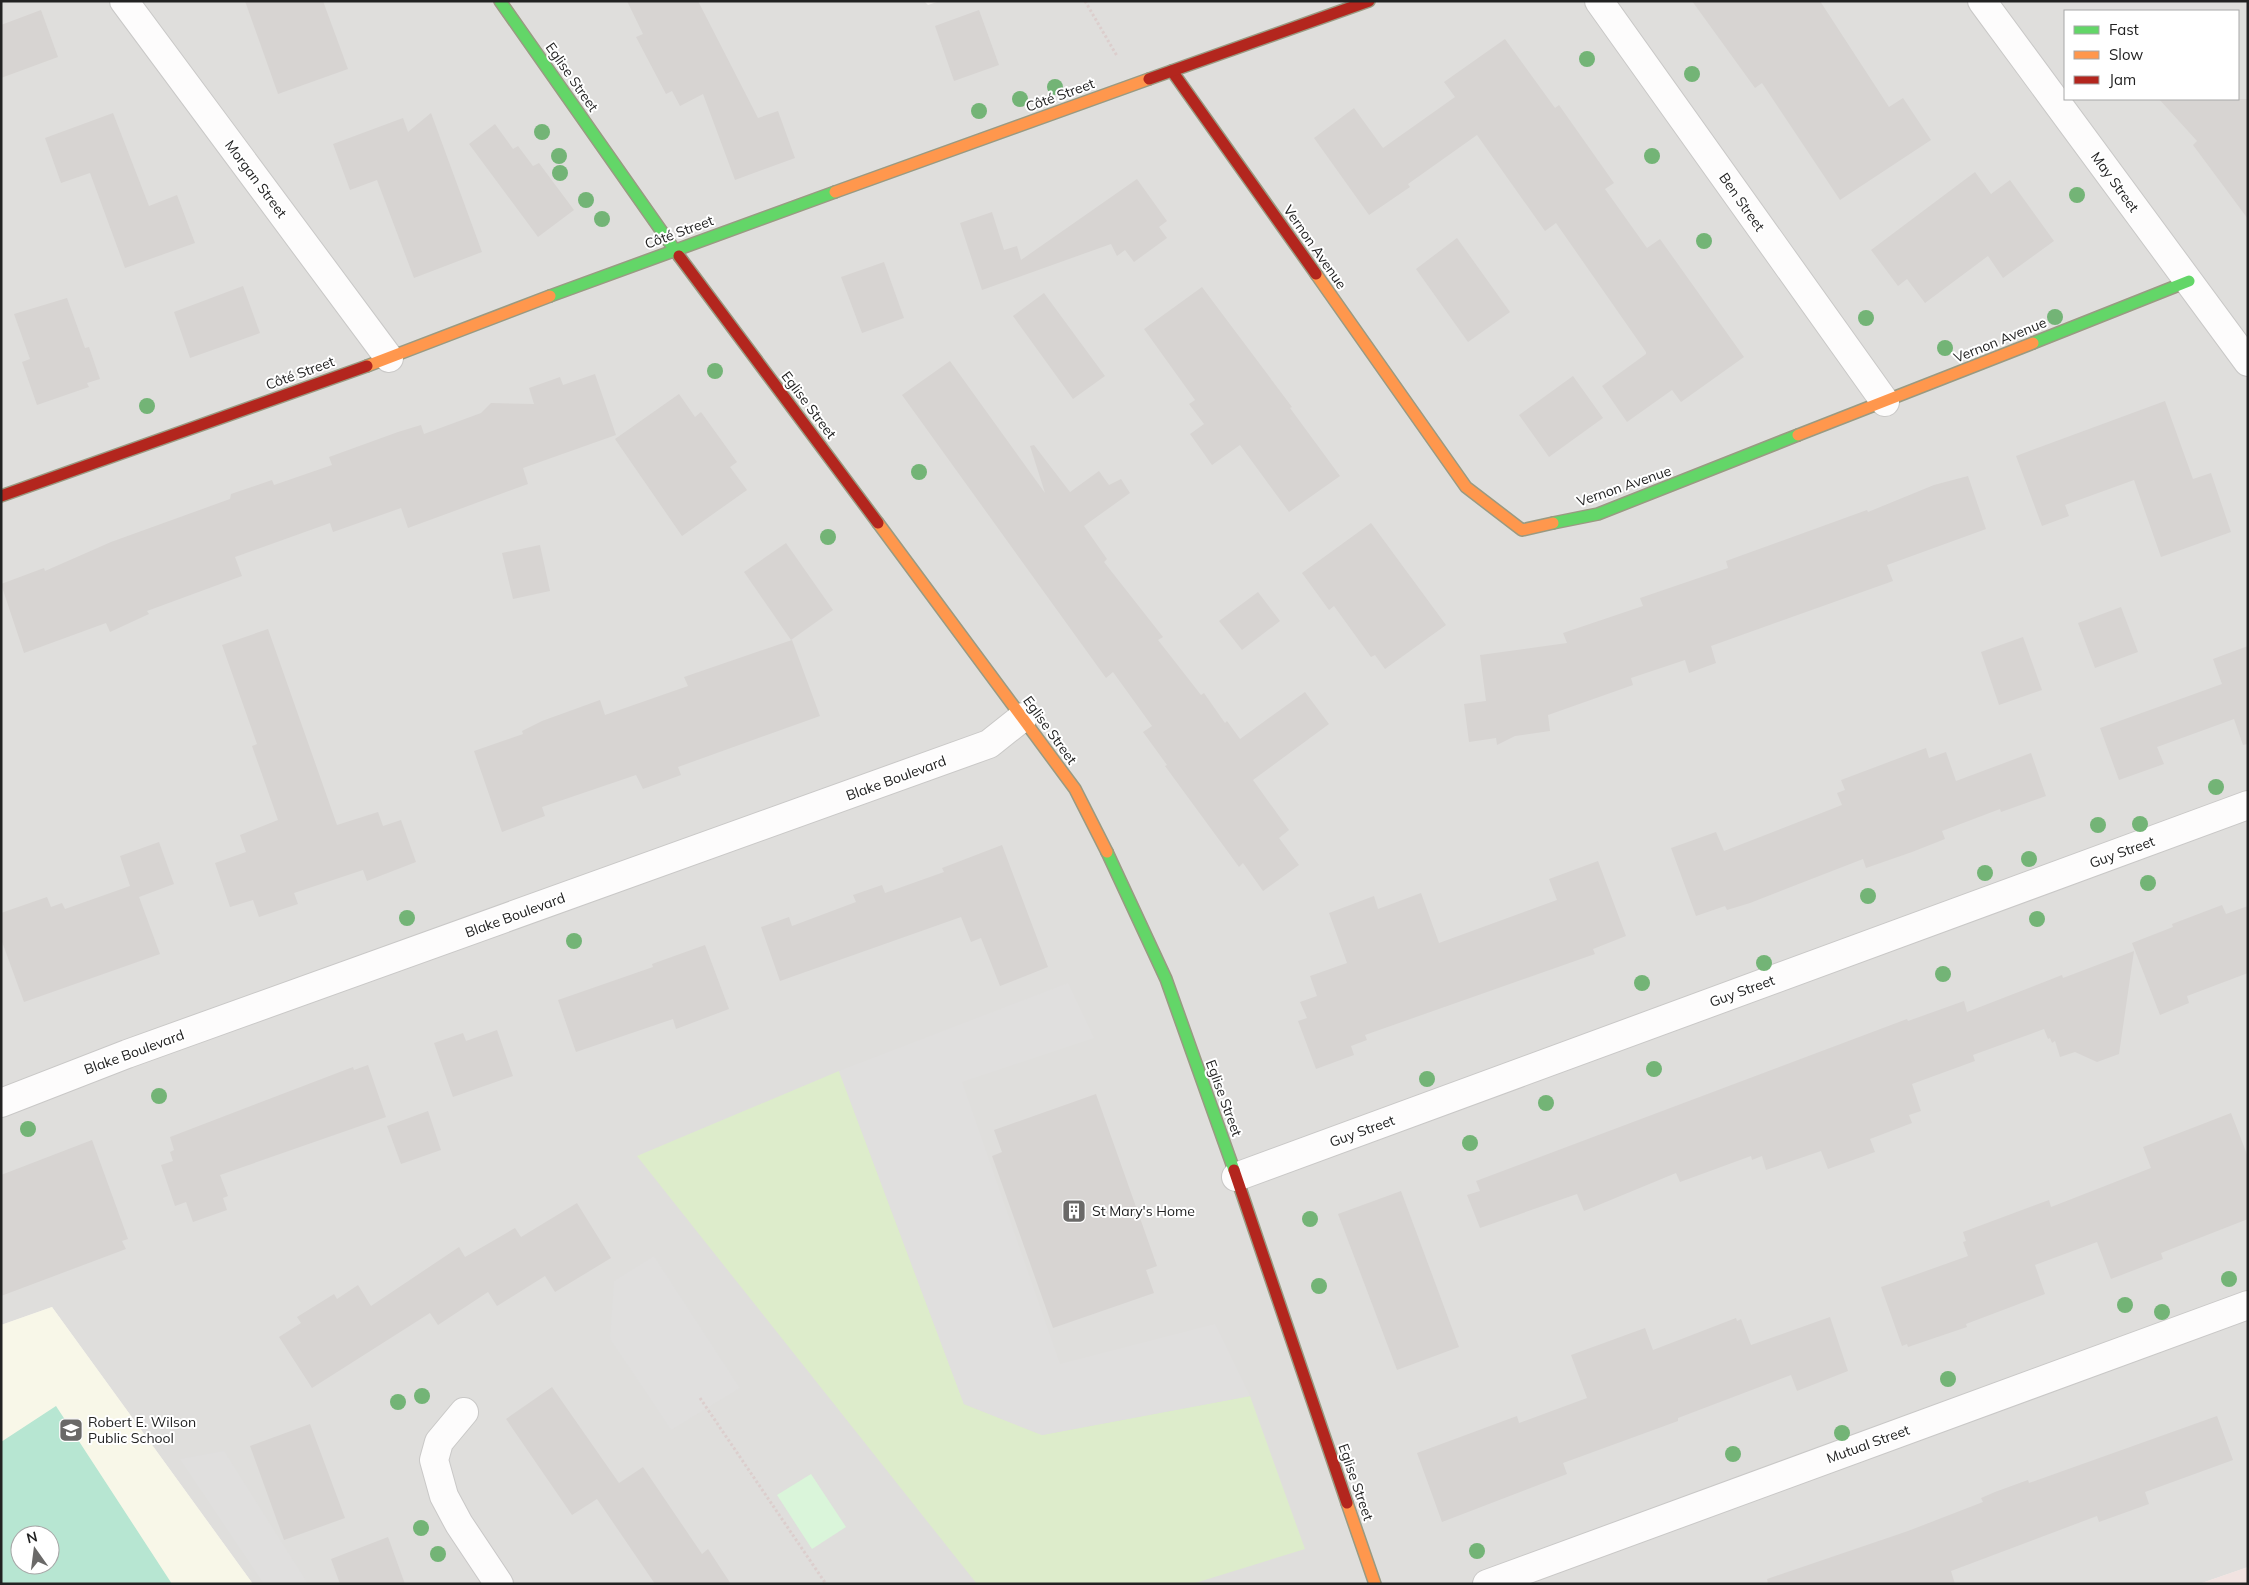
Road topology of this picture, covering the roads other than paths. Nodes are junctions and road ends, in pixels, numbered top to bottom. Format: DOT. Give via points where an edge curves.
graph roads {
  1 [pos="124,1"];
  2 [pos="500,1"];
  3 [pos="1369,1"];
  4 [pos="1599,1"];
  5 [pos="1982,1"];
  6 [pos="1172,71"];
  7 [pos="674,249"];
  8 [pos="2189,281"];
  9 [pos="389,358"];
  10 [pos="2248,362"];
  11 [pos="1884,402"];
  12 [pos="1,496"];
  13 [pos="1023,717"];
  14 [pos="2248,805"];
  15 [pos="1,1102"];
  16 [pos="1236,1177"];
  17 [pos="2248,1305"];
  18 [pos="464,1412"];
  19 [pos="499,1584"];
  20 [pos="1375,1584"];
  21 [pos="1487,1584"];
  1 -- 9 [label="street, Morgan Street"];
  2 -- 7 [label="street, Eglise Street"];
  3 -- 6 [label="street, Côté Street"];
  4 -- 11 [label="street, Ben Street"];
  5 -- 8 [label="street, May Street"];
  6 -- 7 [label="street, Côté Street"];
  6 -- 11 [label="street, Vernon Avenue" via="1466,487 1522,530 1598,514"];
  7 -- 9 [label="street, Côté Street"];
  7 -- 13 [label="street, Eglise Street"];
  8 -- 10 [label="street, May Street"];
  8 -- 11 [label="street, Vernon Avenue"];
  9 -- 12 [label="street, Côté Street"];
  13 -- 15 [label="street, Blake Boulevard" via="989,744"];
  13 -- 16 [label="street, Eglise Street" via="1074,789 1117,871 1166,979"];
  14 -- 16 [label="street, Guy Street"];
  16 -- 20 [label="street, Eglise Street"];
  17 -- 21 [label="street, Mutual Street"];
  18 -- 19 [label="street" via="439,1442 434,1460 444,1496 458,1524"];
}
